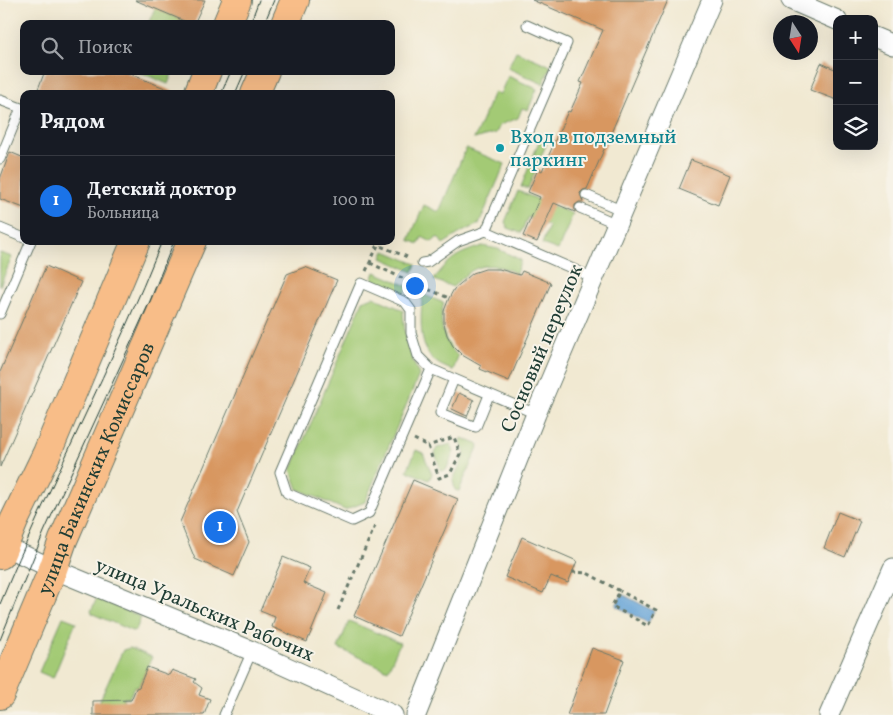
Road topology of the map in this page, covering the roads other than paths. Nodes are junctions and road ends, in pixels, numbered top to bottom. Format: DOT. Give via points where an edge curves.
graph roads {
  1 [pos="237,0"];
  2 [pos="296,0"];
  3 [pos="712,0"];
  4 [pos="791,0"];
  5 [pos="833,18"];
  6 [pos="229,20"];
  7 [pos="287,20"];
  8 [pos="527,25"];
  9 [pos="878,39"];
  10 [pos="893,45"];
  11 [pos="205,75"];
  12 [pos="263,75"];
  13 [pos="200,90"];
  14 [pos="257,90"];
  15 [pos="0,100"];
  16 [pos="20,108"];
  17 [pos="20,110"];
  18 [pos="0,159"];
  19 [pos="586,195"];
  20 [pos="580,208"];
  21 [pos="620,217"];
  22 [pos="0,228"];
  23 [pos="486,232"];
  24 [pos="20,236"];
  25 [pos="29,245"];
  26 [pos="134,245"];
  27 [pos="190,245"];
  28 [pos="422,263"];
  29 [pos="594,278"];
  30 [pos="0,314"];
  31 [pos="430,369"];
  32 [pos="454,379"];
  33 [pos="489,394"];
  34 [pos="536,414"];
  35 [pos="1,548"];
  36 [pos="893,568"];
  37 [pos="53,569"];
  38 [pos="252,651"];
  39 [pos="0,695"];
  40 [pos="224,715"];
  41 [pos="393,715"];
  42 [pos="416,715"];
  43 [pos="829,715"];
  1 -- 6 [label="main road"];
  2 -- 7 [label="main road"];
  3 -- 21 [label="street, Сосновый переулок"];
  4 -- 5 [label="street"];
  8 -- 23 [label="lane" via="567,42"];
  9 -- 10 [label="street"];
  11 -- 13 [label="main road"];
  12 -- 14 [label="main road"];
  15 -- 16 [label="lane"];
  17 -- 18 [label="lane"];
  19 -- 21 [label="lane"];
  20 -- 21 [label="lane"];
  21 -- 29 [label="street, Сосновый переулок"];
  22 -- 24 [label="lane"];
  23 -- 28 [label="lane" via="458,241"];
  23 -- 29 [label="lane"];
  25 -- 30 [label="lane"];
  26 -- 35 [label="main road" via="47,453"];
  27 -- 37 [label="main road, улица Бакинских Комиссаров"];
  29 -- 34 [label="street, Сосновый переулок"];
  31 -- 31 [label="lane" via="369,513 352,521 287,493 280,472 361,283 405,302 411,310 411,333 418,356"];
  31 -- 32 [label="lane"];
  32 -- 33 [label="lane"];
  32 -- 33 [label="lane" via="440,413 476,427"];
  33 -- 34 [label="lane"];
  34 -- 42 [label="street, Сосновый переулок"];
  35 -- 37 [label="street, улица Уральских Рабочих"];
  36 -- 43 [label="street"];
  37 -- 38 [label="street, улица Уральских Рабочих"];
  37 -- 39 [label="main road, улица Бакинских Комиссаров"];
  38 -- 40 [label="lane"];
  38 -- 41 [label="street, улица Уральских Рабочих"];
}
